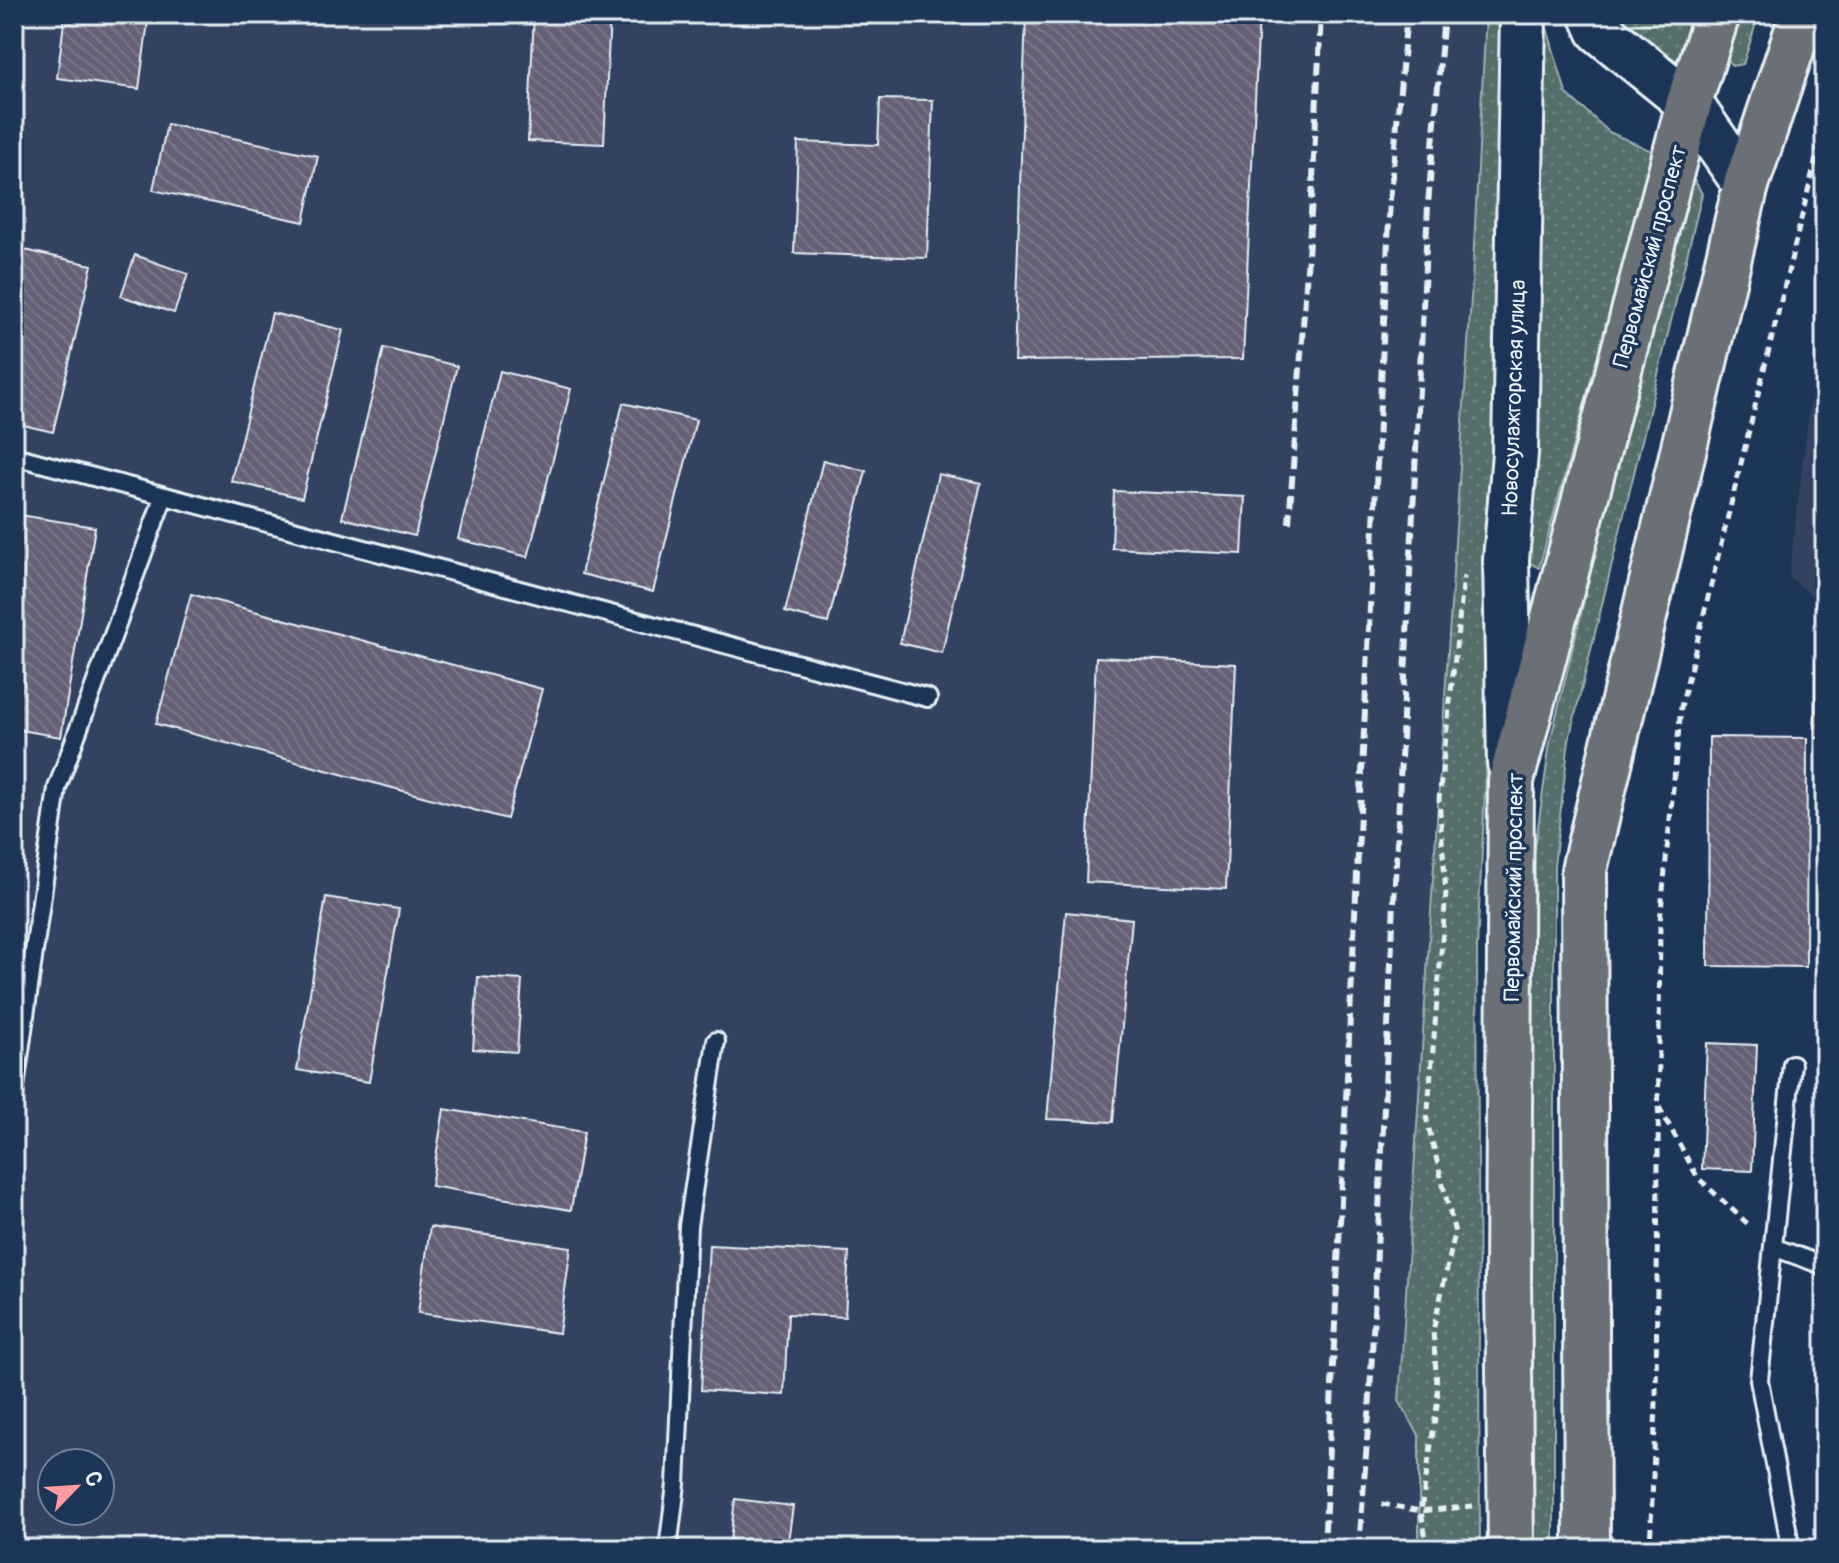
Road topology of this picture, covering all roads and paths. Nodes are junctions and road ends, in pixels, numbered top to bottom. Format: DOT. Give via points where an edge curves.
graph roads {
  1 [pos="1523,14"];
  2 [pos="1592,14"];
  3 [pos="1717,14"];
  4 [pos="1803,14"];
  5 [pos="1689,103"];
  6 [pos="1825,122"];
  7 [pos="1746,185"];
  8 [pos="14,456"];
  9 [pos="164,496"];
  10 [pos="1465,570"];
  11 [pos="928,698"];
  12 [pos="1511,781"];
  13 [pos="716,1041"];
  14 [pos="1792,1064"];
  15 [pos="14,1094"];
  16 [pos="1659,1107"];
  17 [pos="1773,1247"];
  18 [pos="1825,1266"];
  19 [pos="1511,1502"];
  20 [pos="1382,1504"];
  21 [pos="1421,1511"];
  22 [pos="668,1549"];
  23 [pos="1428,1549"];
  24 [pos="1511,1549"];
  25 [pos="1587,1549"];
  26 [pos="1650,1549"];
  27 [pos="1791,1549"];
  1 -- 12 [label="main road, Новосулажгорская улица" via="1515,453 1506,560"];
  2 -- 5 [label="main road" via="1599,30"];
  3 -- 5 [label="main road, Первомайский проспект"];
  4 -- 7 [label="main road"];
  5 -- 7 [label="main road, Первомайский проспект"];
  5 -- 12 [label="main road, Первомайский проспект"];
  6 -- 16 [label="path" via="1681,707 1660,921"];
  7 -- 25 [label="main road" via="1584,870"];
  8 -- 9 [label="lane"];
  9 -- 11 [label="lane"];
  9 -- 15 [label="lane" via="57,788"];
  10 -- 21 [label="path" via="1439,799 1446,893 1427,1121 1455,1233 1433,1331 1438,1399"];
  12 -- 19 [label="main road, Первомайский проспект"];
  13 -- 22 [label="lane" via="688,1226"];
  14 -- 17 [label="lane"];
  16 -- 17 [label="path" via="1698,1178"];
  16 -- 26 [label="path"];
  17 -- 18 [label="lane"];
  17 -- 27 [label="lane" via="1759,1380"];
  19 -- 21 [label="path"];
  19 -- 24 [label="main road, Первомайский проспект"];
  20 -- 21 [label="path"];
  21 -- 23 [label="path"];
}
